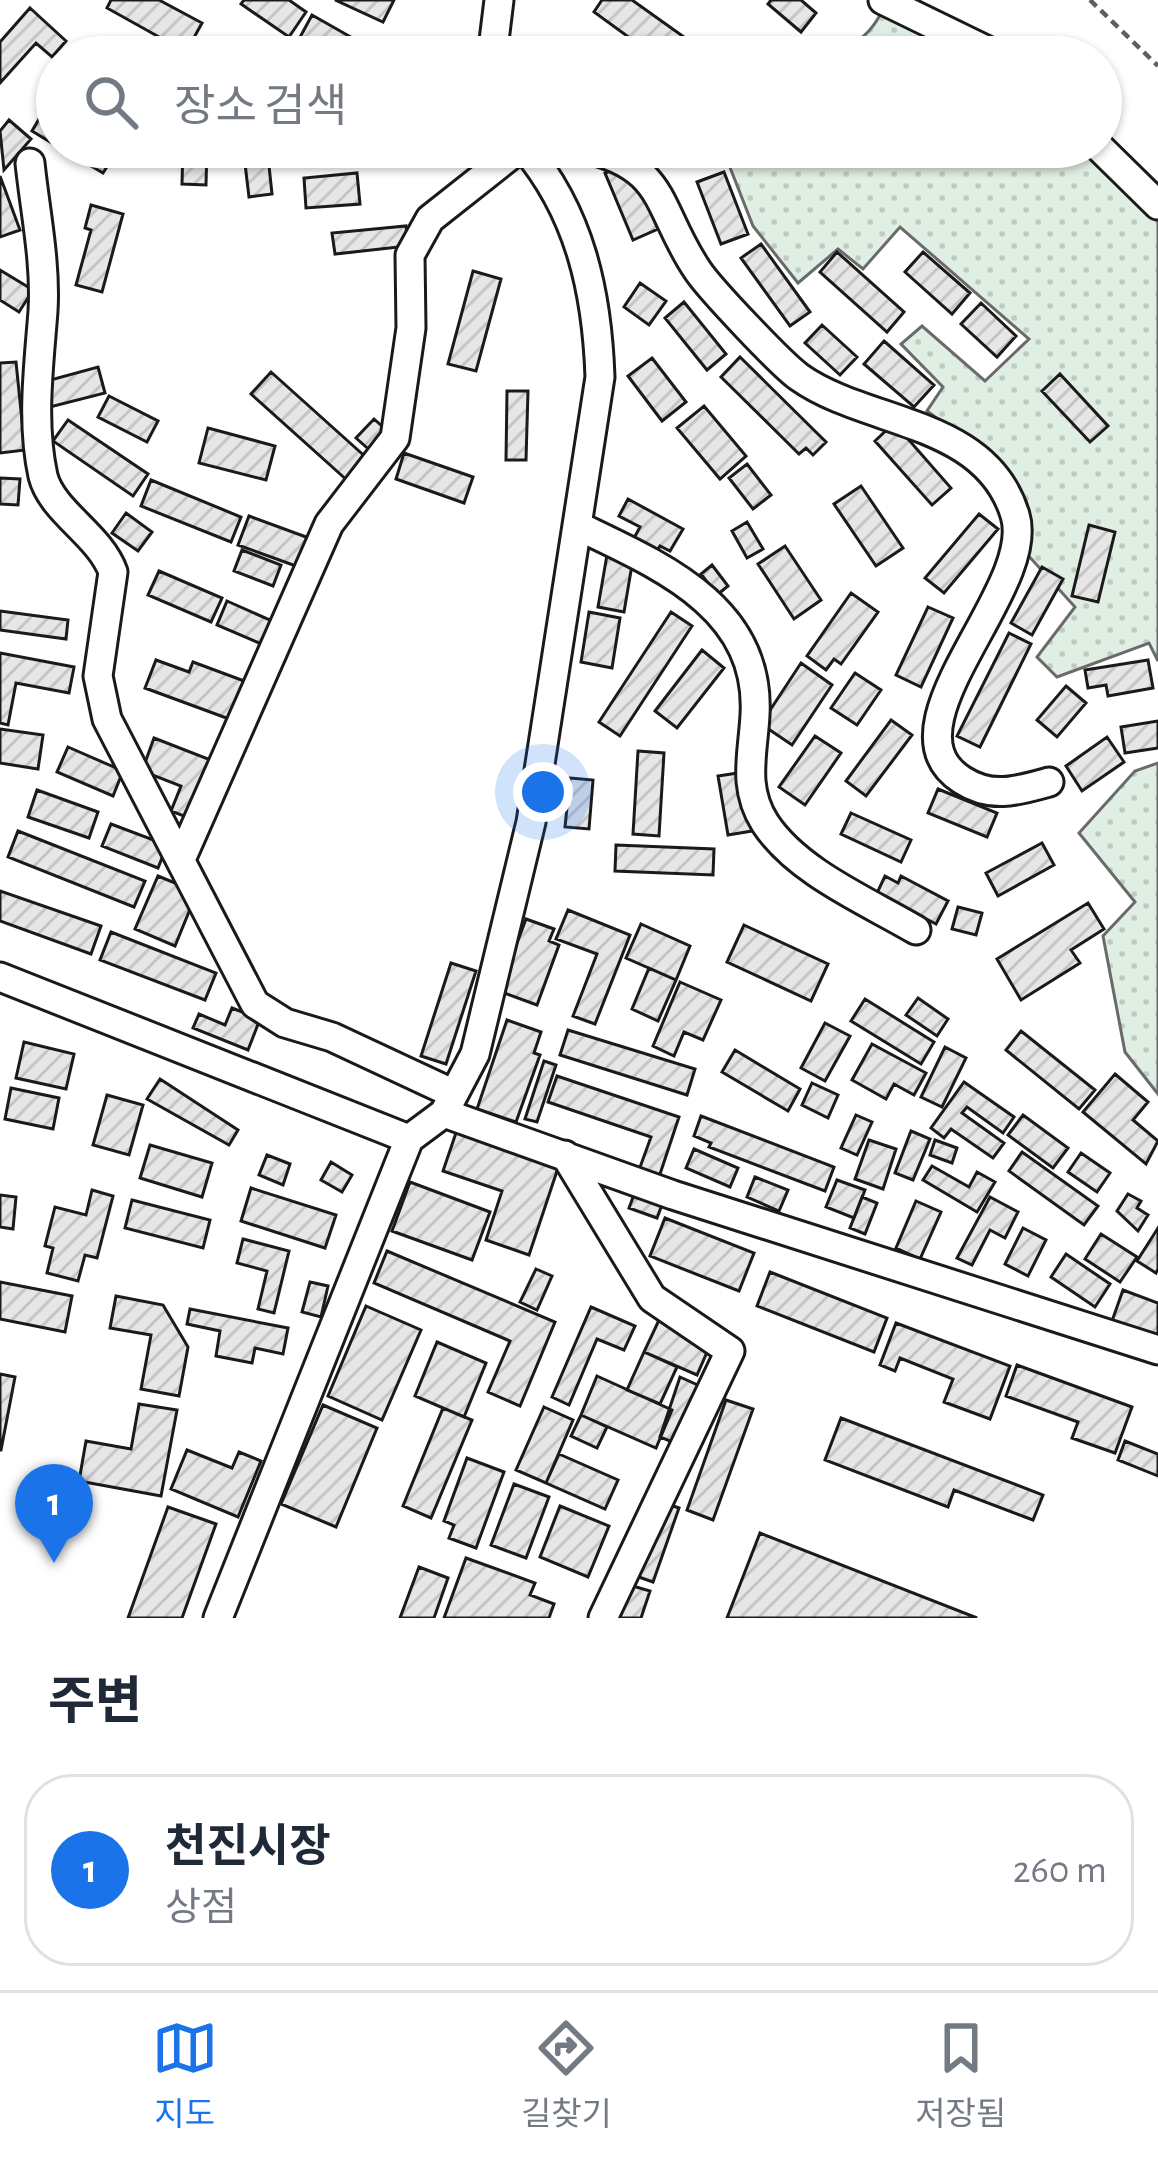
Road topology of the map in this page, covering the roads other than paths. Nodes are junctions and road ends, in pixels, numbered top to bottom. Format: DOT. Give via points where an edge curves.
graph roads {
  1 [pos="499,0"];
  2 [pos="883,0"];
  3 [pos="495,36"];
  4 [pos="957,36"];
  5 [pos="30,163"];
  6 [pos="495,168"];
  7 [pos="541,168"];
  8 [pos="638,168"];
  9 [pos="1120,168"];
  10 [pos="1158,205"];
  11 [pos="580,527"];
  12 [pos="1049,782"];
  13 [pos="182,857"];
  14 [pos="916,930"];
  15 [pos="0,977"];
  16 [pos="449,1104"];
  17 [pos="410,1139"];
  18 [pos="565,1155"];
  19 [pos="1158,1350"];
  20 [pos="218,1618"];
  21 [pos="603,1618"];
  1 -- 3 [label="street"];
  2 -- 4 [label="street"];
  5 -- 13 [label="street" via="42,277 35,354 44,483 107,556 112,572 98,676 107,719"];
  6 -- 13 [label="street" via="430,219 410,255 411,328 395,438 329,524"];
  7 -- 11 [label="street" via="572,219 598,326 600,377"];
  8 -- 12 [label="street" via="700,275 796,376 914,421 999,484 1015,513 1014,559 942,704 938,754 949,771 988,792"];
  9 -- 10 [label="street"];
  11 -- 14 [label="street" via="673,572 722,613 752,664 747,772 765,823 808,865"];
  11 -- 16 [label="street" via="531,821 476,1054"];
  13 -- 16 [label="street" via="256,1004"];
  15 -- 17 [label="street"];
  16 -- 17 [label="street"];
  16 -- 18 [label="street"];
  17 -- 20 [label="street"];
  18 -- 19 [label="street"];
  18 -- 21 [label="street" via="652,1298 730,1351"];
}
